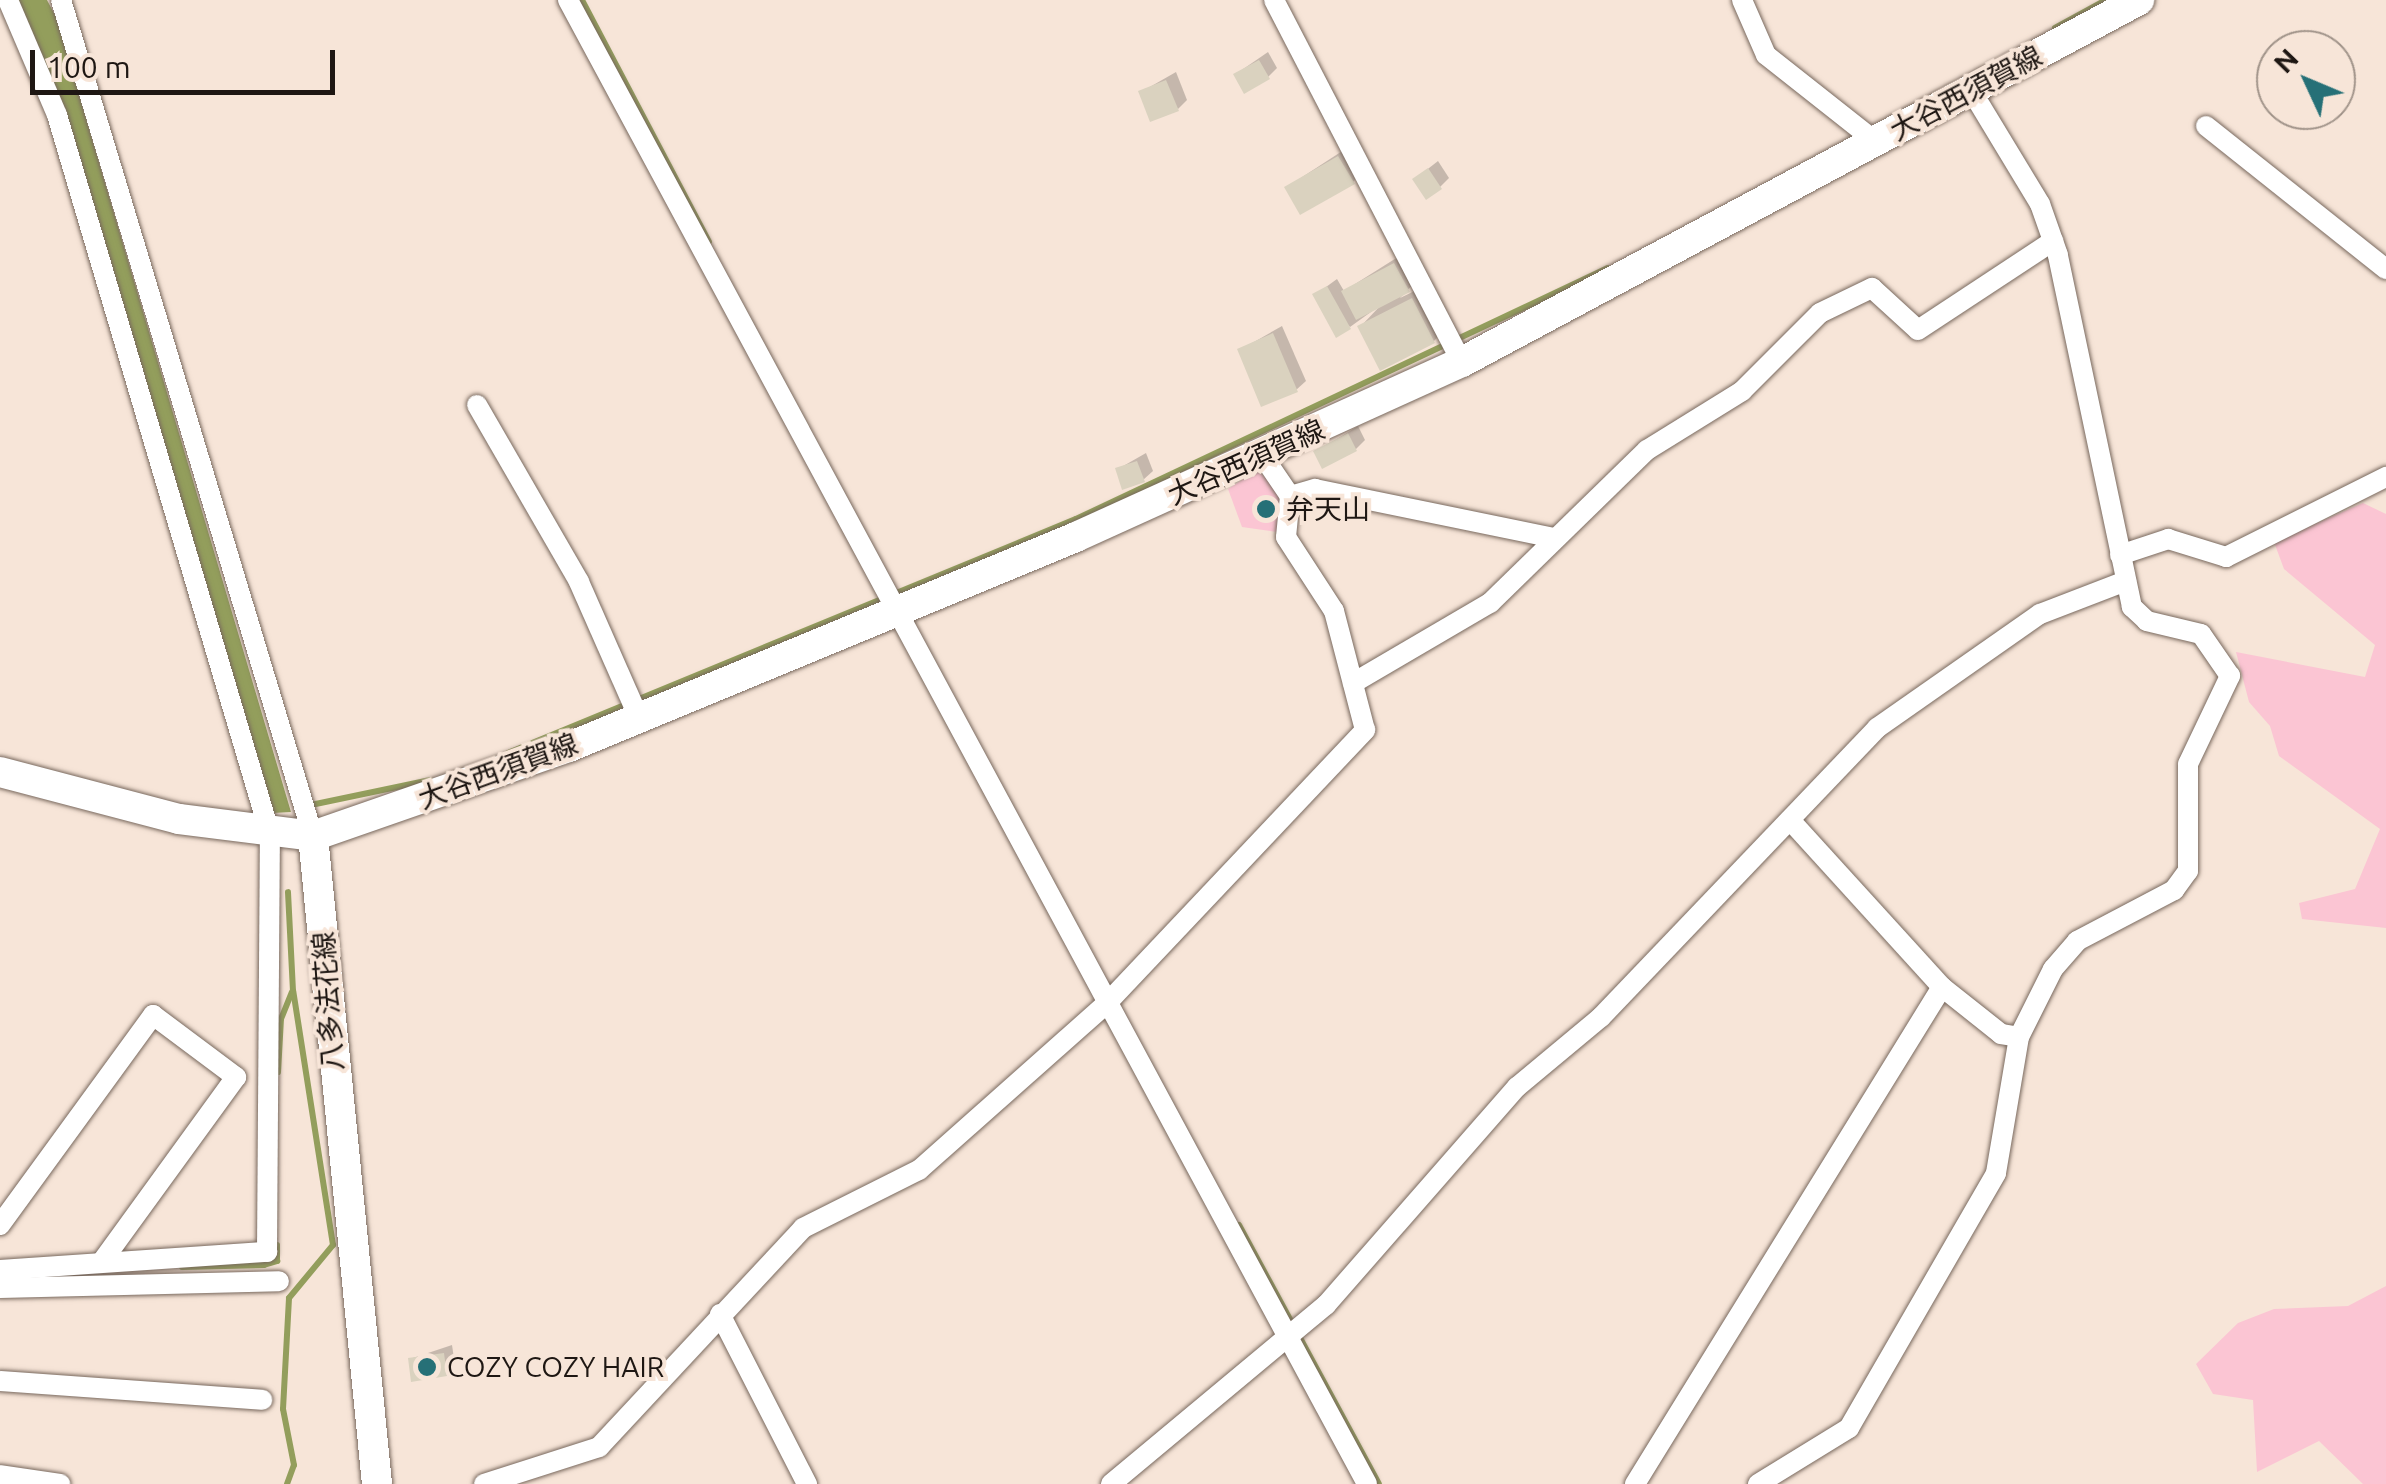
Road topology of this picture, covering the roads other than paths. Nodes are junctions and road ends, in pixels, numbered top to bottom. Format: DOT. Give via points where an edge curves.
graph roads {
  1 [pos="8,0"];
  2 [pos="60,0"];
  3 [pos="568,0"];
  4 [pos="1274,0"];
  5 [pos="1742,0"];
  6 [pos="2139,0"];
  7 [pos="1971,90"];
  8 [pos="2206,126"];
  9 [pos="1876,142"];
  10 [pos="2053,241"];
  11 [pos="2386,270"];
  12 [pos="1462,362"];
  13 [pos="477,405"];
  14 [pos="1262,455"];
  15 [pos="2386,476"];
  16 [pos="1290,496"];
  17 [pos="1554,538"];
  18 [pos="2120,555"];
  19 [pos="2126,581"];
  20 [pos="898,604"];
  21 [pos="1353,683"];
  22 [pos="639,718"];
  23 [pos="0,772"];
  24 [pos="1790,820"];
  25 [pos="270,834"];
  26 [pos="313,836"];
  27 [pos="1942,986"];
  28 [pos="1107,1004"];
  29 [pos="2020,1037"];
  30 [pos="0,1225"];
  31 [pos="103,1260"];
  32 [pos="0,1270"];
  33 [pos="279,1281"];
  34 [pos="0,1288"];
  35 [pos="720,1314"];
  36 [pos="1293,1333"];
  37 [pos="0,1381"];
  38 [pos="262,1400"];
  39 [pos="0,1475"];
  40 [pos="60,1484"];
  41 [pos="377,1484"];
  42 [pos="484,1484"];
  43 [pos="808,1484"];
  44 [pos="1111,1484"];
  45 [pos="1367,1484"];
  46 [pos="1636,1484"];
  47 [pos="1758,1484"];
  1 -- 25 [label="street" via="56,115"];
  2 -- 26 [label="street"];
  3 -- 20 [label="street"];
  4 -- 12 [label="street"];
  5 -- 9 [label="street" via="1766,55"];
  6 -- 7 [label="main road, 大谷西須賀線"];
  7 -- 9 [label="main road, 大谷西須賀線"];
  7 -- 10 [label="street"];
  8 -- 11 [label="street"];
  9 -- 12 [label="main road, 大谷西須賀線"];
  10 -- 17 [label="street" via="1918,330 1872,288 1820,313 1742,392 1680,422"];
  10 -- 18 [label="street"];
  12 -- 14 [label="main road, 大谷西須賀線"];
  13 -- 22 [label="street" via="579,582"];
  14 -- 16 [label="street"];
  14 -- 20 [label="main road, 大谷西須賀線"];
  15 -- 18 [label="street" via="2226,556 2168,539"];
  16 -- 17 [label="street" via="1315,489"];
  16 -- 21 [label="street" via="1286,537 1334,611"];
  17 -- 21 [label="street" via="1490,602"];
  18 -- 19 [label="street"];
  19 -- 24 [label="street" via="2040,614 1877,728"];
  19 -- 29 [label="street" via="2132,606 2147,621 2201,634 2230,676 2188,764 2188,871 2174,890 2077,941 2030,1005"];
  20 -- 22 [label="main road, 大谷西須賀線"];
  20 -- 28 [label="street"];
  21 -- 28 [label="street" via="1365,730"];
  22 -- 26 [label="main road, 大谷西須賀線"];
  23 -- 25 [label="main road"];
  24 -- 27 [label="street"];
  24 -- 36 [label="street" via="1600,1017 1518,1087"];
  25 -- 26 [label="main road"];
  25 -- 31 [label="street" via="267,1252"];
  26 -- 41 [label="main road, 八多法花線"];
  27 -- 29 [label="street" via="2000,1034"];
  27 -- 46 [label="street"];
  28 -- 35 [label="street" via="919,1170 803,1228"];
  28 -- 36 [label="street"];
  29 -- 47 [label="street" via="1996,1173 1849,1428"];
  30 -- 31 [label="street" via="153,1015 236,1077"];
  31 -- 32 [label="street"];
  33 -- 34 [label="street"];
  35 -- 42 [label="street" via="600,1447"];
  35 -- 43 [label="street"];
  36 -- 44 [label="street"];
  36 -- 45 [label="street"];
  37 -- 38 [label="street"];
  39 -- 40 [label="street"];
}
